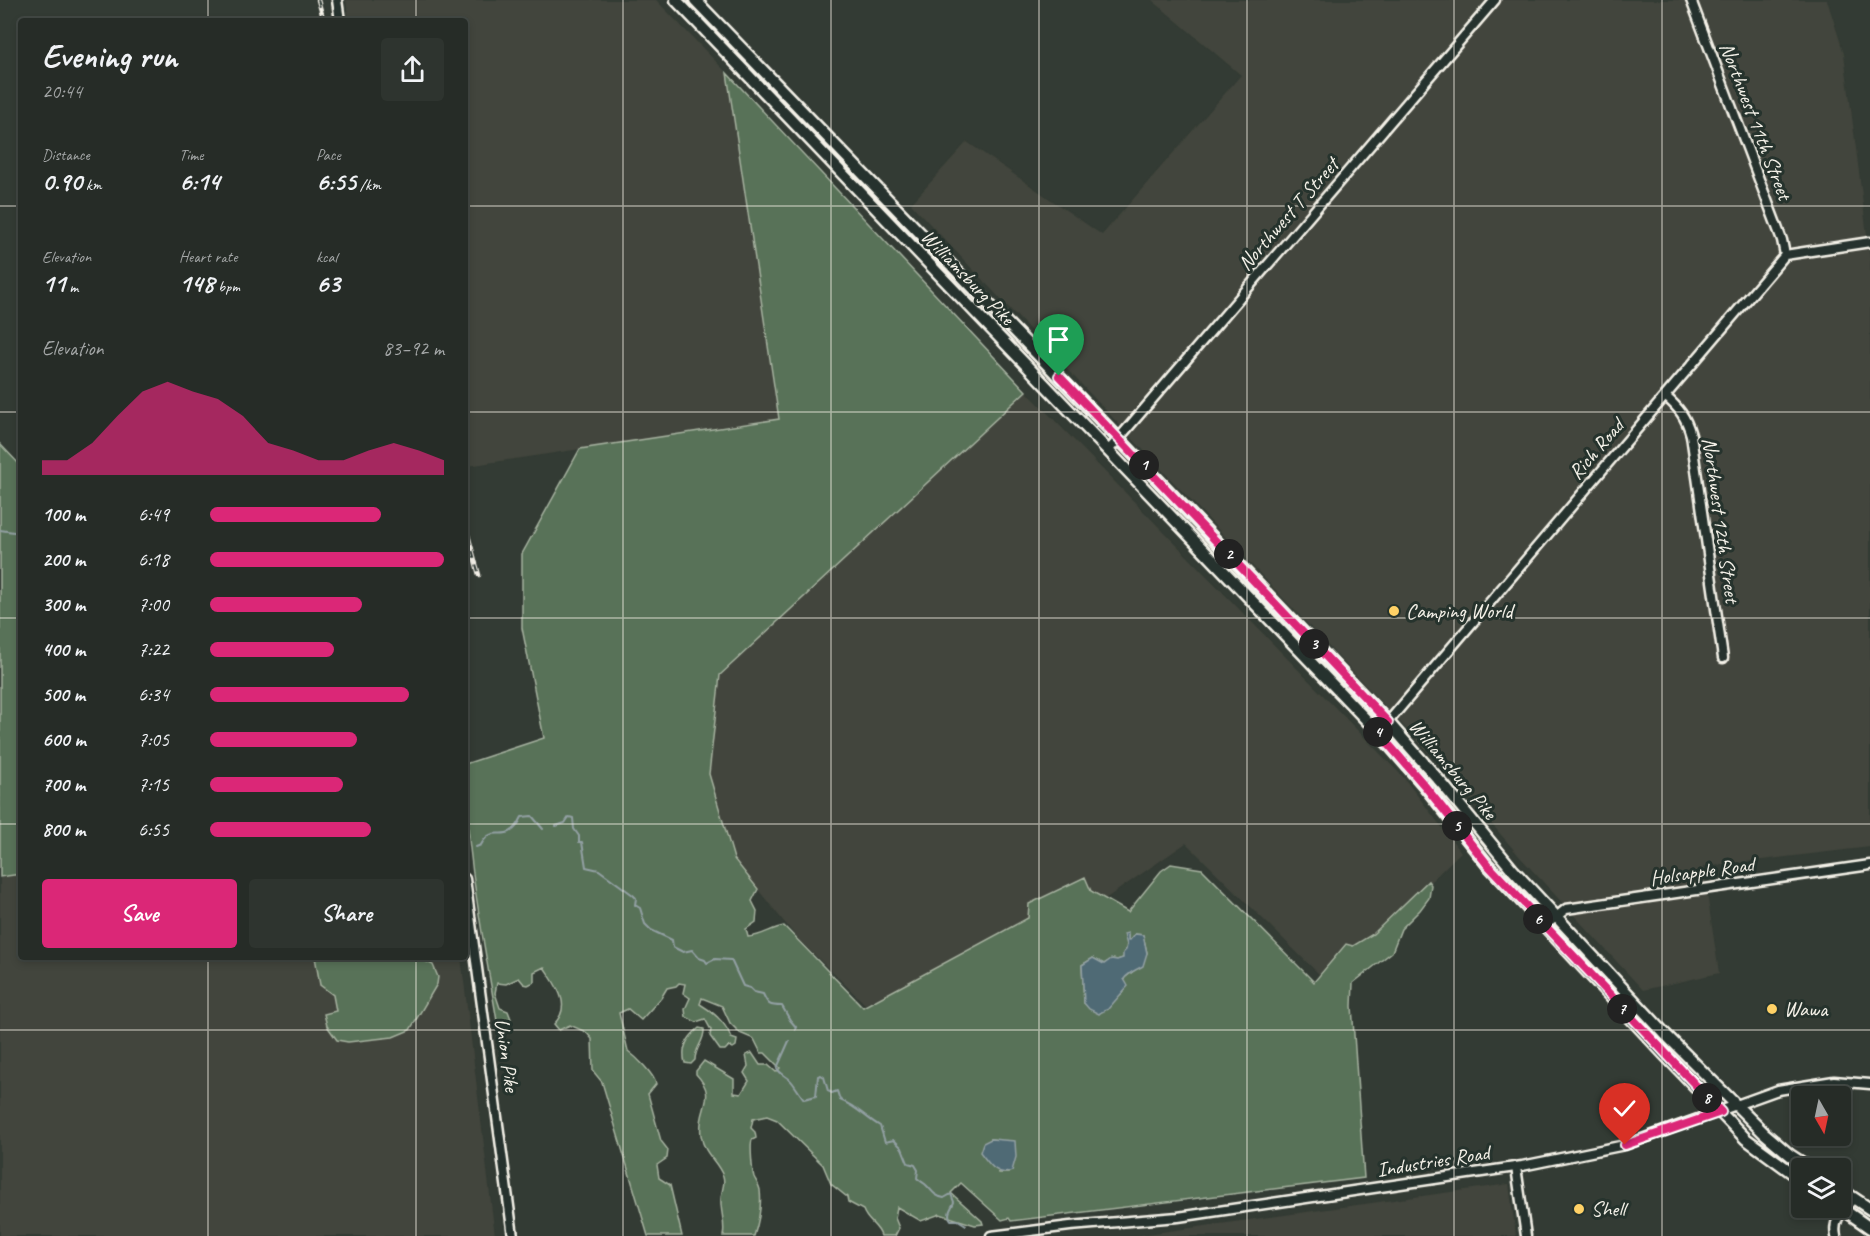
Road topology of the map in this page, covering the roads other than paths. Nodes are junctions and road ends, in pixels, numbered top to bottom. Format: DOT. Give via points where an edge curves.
graph roads {
  1 [pos="337,0"];
  2 [pos="676,0"];
  3 [pos="695,0"];
  4 [pos="1494,0"];
  5 [pos="1690,0"];
  6 [pos="340,18"];
  7 [pos="1870,242"];
  8 [pos="1785,255"];
  9 [pos="1665,396"];
  10 [pos="1119,439"];
  11 [pos="1108,451"];
  12 [pos="1723,658"];
  13 [pos="1388,722"];
  14 [pos="1377,731"];
  15 [pos="1870,865"];
  16 [pos="468,901"];
  17 [pos="1556,916"];
  18 [pos="1545,926"];
  19 [pos="1870,1084"];
  20 [pos="1737,1106"];
  21 [pos="1721,1112"];
  22 [pos="1795,1158"];
  23 [pos="1516,1167"];
  24 [pos="1791,1172"];
  25 [pos="1851,1196"];
  26 [pos="1854,1198"];
  27 [pos="1851,1201"];
  28 [pos="1870,1209"];
  29 [pos="1851,1215"];
  30 [pos="1837,1218"];
  31 [pos="1870,1228"];
  32 [pos="513,1236"];
  33 [pos="992,1236"];
  34 [pos="1526,1236"];
  35 [pos="1836,1236"];
  1 -- 6 [label="street"];
  2 -- 11 [label="main road, Williamsburg Pike"];
  3 -- 10 [label="main road, Williamsburg Pike"];
  4 -- 10 [label="street, Northwest T Street"];
  5 -- 8 [label="street, Northwest 11th Street"];
  7 -- 8 [label="street"];
  8 -- 9 [label="street, Rich Road"];
  9 -- 12 [label="street, Northwest 12th Street" via="1679,408 1691,435"];
  9 -- 13 [label="street, Rich Road"];
  10 -- 11 [label="street, Northwest T Street"];
  10 -- 13 [label="main road, Williamsburg Pike"];
  11 -- 14 [label="main road, Williamsburg Pike"];
  13 -- 14 [label="street, Rich Road"];
  13 -- 17 [label="main road, Williamsburg Pike"];
  14 -- 18 [label="main road, Williamsburg Pike" via="1487,864"];
  15 -- 17 [label="street, Holsapple Road" via="1566,909"];
  16 -- 32 [label="street, Union Pike"];
  17 -- 18 [label="street, Holsapple Road"];
  17 -- 20 [label="main road, Williamsburg Pike"];
  18 -- 21 [label="main road, Williamsburg Pike"];
  19 -- 20 [label="street, Industries Road" via="1805,1084"];
  20 -- 21 [label="street, Industries Road"];
  20 -- 22 [label="main road, Williamsburg Pike"];
  21 -- 23 [label="street, Industries Road" via="1625,1145"];
  21 -- 24 [label="main road, Williamsburg Pike" via="1746,1139"];
  23 -- 33 [label="street, Industries Road" via="1178,1217"];
  23 -- 34 [label="street"];
  25 -- 26 [label="main road"];
  26 -- 27 [label="street"];
  26 -- 28 [label="main road"];
  29 -- 31 [label="main road"];
  30 -- 35 [label="street"];
}
